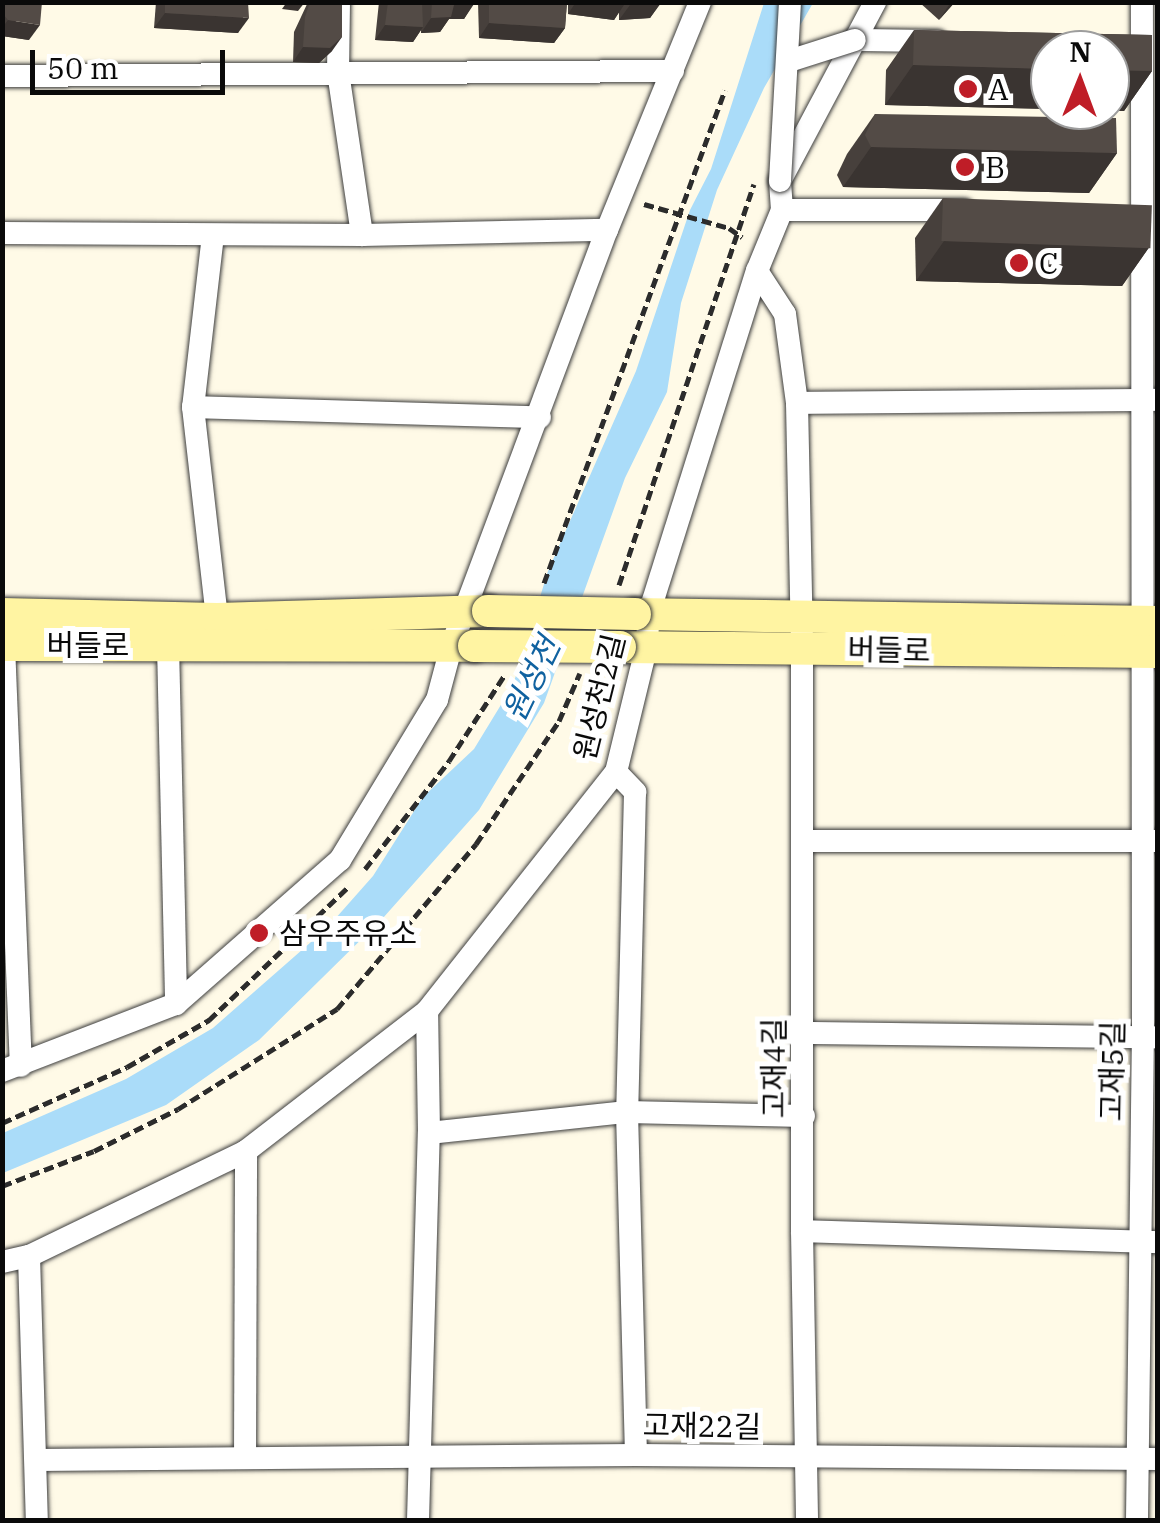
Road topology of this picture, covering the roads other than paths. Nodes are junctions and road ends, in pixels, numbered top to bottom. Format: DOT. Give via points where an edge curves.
graph roads {
  1 [pos="339,2"];
  2 [pos="700,2"];
  3 [pos="790,2"];
  4 [pos="875,2"];
  5 [pos="1142,2"];
  6 [pos="855,40"];
  7 [pos="970,42"];
  8 [pos="1142,45"];
  9 [pos="789,61"];
  10 [pos="672,71"];
  11 [pos="338,72"];
  12 [pos="2,76"];
  13 [pos="780,181"];
  14 [pos="782,210"];
  15 [pos="982,210"];
  16 [pos="1141,210"];
  17 [pos="607,230"];
  18 [pos="2,232"];
  19 [pos="213,234"];
  20 [pos="362,235"];
  21 [pos="757,270"];
  22 [pos="1150,400"];
  23 [pos="796,402"];
  24 [pos="193,407"];
  25 [pos="540,417"];
  26 [pos="477,612"];
  27 [pos="642,613"];
  28 [pos="2,614"];
  29 [pos="801,615"];
  30 [pos="217,619"];
  31 [pos="1149,637"];
  32 [pos="3,645"];
  33 [pos="168,645"];
  34 [pos="463,645"];
  35 [pos="633,648"];
  36 [pos="802,648"];
  37 [pos="616,772"];
  38 [pos="803,841"];
  39 [pos="1149,841"];
  40 [pos="176,1004"];
  41 [pos="428,1012"];
  42 [pos="804,1033"];
  43 [pos="1150,1036"];
  44 [pos="12,1069"];
  45 [pos="627,1112"];
  46 [pos="804,1116"];
  47 [pos="429,1133"];
  48 [pos="246,1152"];
  49 [pos="802,1230"];
  50 [pos="1148,1242"];
  51 [pos="29,1256"];
  52 [pos="2,1262"];
  53 [pos="636,1455"];
  54 [pos="245,1456"];
  55 [pos="417,1457"];
  56 [pos="808,1457"];
  57 [pos="1147,1459"];
  58 [pos="36,1460"];
  59 [pos="37,1520"];
  60 [pos="418,1520"];
  61 [pos="807,1520"];
  62 [pos="1137,1520"];
  1 -- 11 [label="street"];
  2 -- 10 [label="street"];
  3 -- 9 [label="street, 원성천2길, bridge"];
  4 -- 6 [label="street"];
  5 -- 8 [label="street, 고재5길"];
  6 -- 7 [label="street"];
  6 -- 9 [label="street, bridge"];
  6 -- 13 [label="street"];
  8 -- 16 [label="street, 고재5길"];
  9 -- 13 [label="street, 원성천2길, bridge"];
  10 -- 11 [label="street"];
  10 -- 17 [label="street"];
  11 -- 12 [label="street"];
  11 -- 20 [label="street"];
  13 -- 14 [label="street, 원성천2길"];
  14 -- 15 [label="street"];
  14 -- 21 [label="street, 원성천2길"];
  16 -- 22 [label="street, 고재5길"];
  17 -- 20 [label="street"];
  17 -- 25 [label="street"];
  18 -- 19 [label="street"];
  19 -- 20 [label="street"];
  19 -- 24 [label="street"];
  21 -- 23 [label="street, 고재4길" via="785,314"];
  21 -- 27 [label="street, 원성천2길"];
  22 -- 23 [label="street"];
  22 -- 31 [label="street, 고재5길"];
  23 -- 29 [label="street, 고재4길"];
  24 -- 25 [label="street"];
  24 -- 30 [label="street"];
  25 -- 26 [label="street"];
  26 -- 27 [label="street, 버들로, bridge"];
  26 -- 30 [label="street, 버들로"];
  26 -- 34 [label="street"];
  27 -- 29 [label="street, 버들로"];
  27 -- 35 [label="street, 원성천2길"];
  28 -- 30 [label="street, 버들로"];
  29 -- 31 [label="street, 버들로"];
  29 -- 36 [label="street, 고재4길"];
  31 -- 36 [label="street, 버들로"];
  31 -- 39 [label="street, 고재5길"];
  32 -- 33 [label="street, 버들로"];
  32 -- 44 [label="street"];
  33 -- 34 [label="street, 버들로"];
  33 -- 40 [label="street"];
  34 -- 35 [label="street, 버들로, bridge"];
  34 -- 40 [label="street" via="340,860"];
  35 -- 36 [label="street, 버들로"];
  35 -- 37 [label="street, 원성천2길"];
  36 -- 38 [label="street, 고재4길"];
  37 -- 41 [label="street, 원성천2길"];
  37 -- 45 [label="street" via="635,792"];
  38 -- 39 [label="street"];
  38 -- 42 [label="street, 고재4길"];
  39 -- 43 [label="street, 고재5길"];
  40 -- 44 [label="street"];
  41 -- 47 [label="street"];
  41 -- 48 [label="street, 원성천2길"];
  42 -- 43 [label="street"];
  42 -- 46 [label="street, 고재4길"];
  43 -- 50 [label="street, 고재5길"];
  45 -- 46 [label="street"];
  45 -- 47 [label="street"];
  45 -- 53 [label="street"];
  46 -- 49 [label="street, 고재4길"];
  47 -- 55 [label="street"];
  48 -- 51 [label="street, 원성천2길"];
  48 -- 54 [label="street"];
  49 -- 50 [label="street"];
  49 -- 56 [label="street, 고재4길"];
  50 -- 57 [label="street, 고재5길"];
  51 -- 52 [label="street, 원성천2길"];
  51 -- 58 [label="street"];
  53 -- 55 [label="street, 고재22길"];
  53 -- 56 [label="street, 고재22길"];
  54 -- 55 [label="street, 고재22길"];
  54 -- 58 [label="street, 고재22길"];
  55 -- 60 [label="street"];
  56 -- 57 [label="street, 고재22길"];
  56 -- 61 [label="street, 고재4길"];
  57 -- 62 [label="street, 고재5길"];
  58 -- 59 [label="street"];
}
